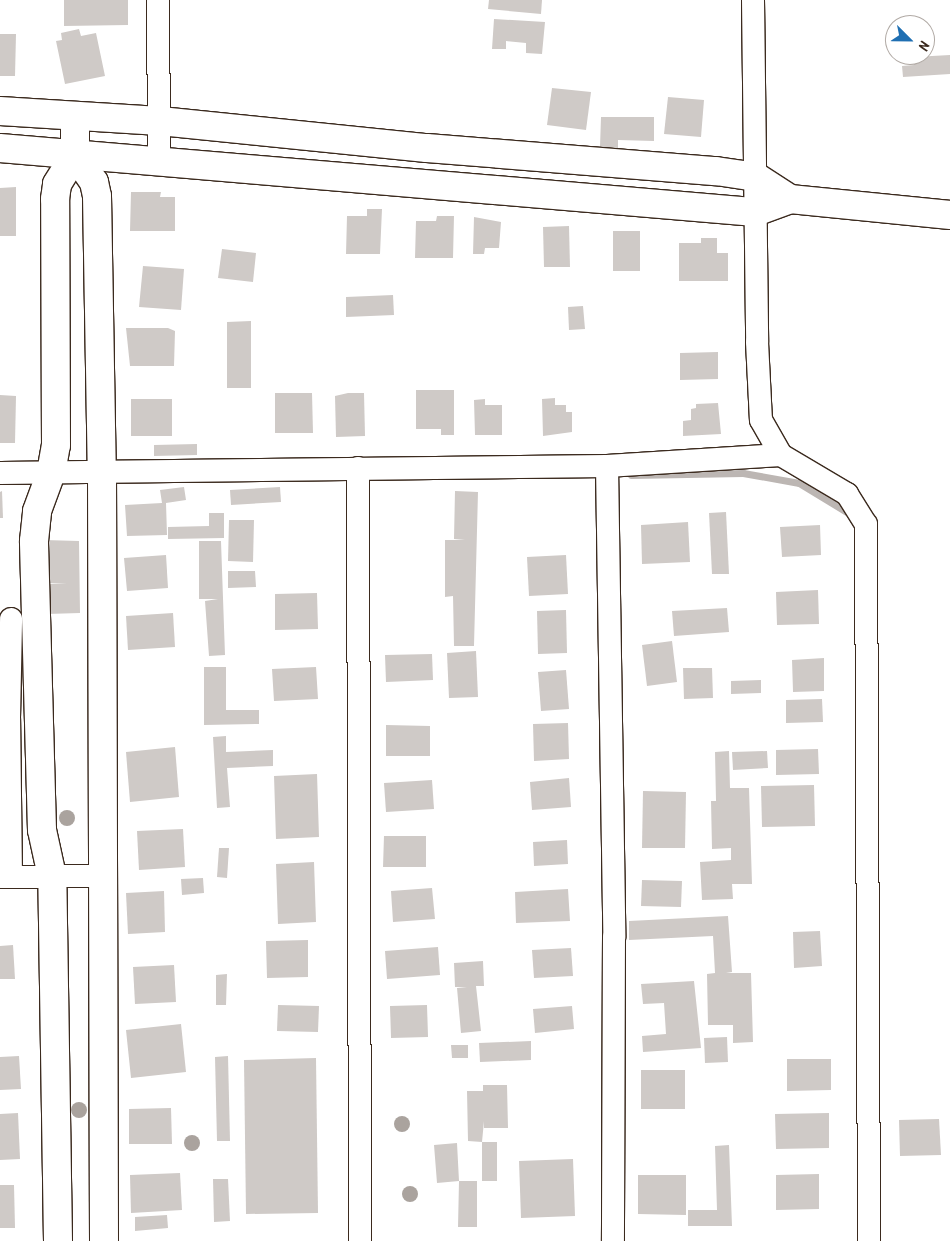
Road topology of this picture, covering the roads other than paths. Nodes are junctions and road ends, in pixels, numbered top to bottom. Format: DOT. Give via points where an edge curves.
graph roads {
  1 [pos="158,0"];
  2 [pos="753,0"];
  3 [pos="0,111"];
  4 [pos="75,116"];
  5 [pos="160,121"];
  6 [pos="248,131"];
  7 [pos="0,148"];
  8 [pos="75,155"];
  9 [pos="561,159"];
  10 [pos="159,161"];
  11 [pos="244,169"];
  12 [pos="756,177"];
  13 [pos="558,195"];
  14 [pos="790,199"];
  15 [pos="755,212"];
  16 [pos="950,215"];
  17 [pos="781,455"];
  18 [pos="607,466"];
  19 [pos="358,468"];
  20 [pos="0,472"];
  21 [pos="51,473"];
  22 [pos="102,473"];
  23 [pos="12,619"];
  24 [pos="4,718"];
  25 [pos="52,876"];
  26 [pos="103,876"];
  27 [pos="5,877"];
  28 [pos="58,1241"];
  29 [pos="104,1241"];
  30 [pos="360,1241"];
  31 [pos="613,1241"];
  32 [pos="869,1241"];
  1 -- 5 [label="street"];
  2 -- 12 [label="street"];
  3 -- 4 [label="street"];
  4 -- 5 [label="street"];
  4 -- 8 [label="street"];
  5 -- 6 [label="street"];
  5 -- 10 [label="street"];
  6 -- 9 [label="street"];
  6 -- 11 [label="street"];
  7 -- 8 [label="street"];
  8 -- 10 [label="street"];
  8 -- 21 [label="street" via="58,184 55,199 56,445"];
  8 -- 22 [label="street" via="94,182 97,196"];
  9 -- 12 [label="street"];
  9 -- 13 [label="street"];
  10 -- 11 [label="street"];
  11 -- 13 [label="street"];
  12 -- 14 [label="street"];
  12 -- 15 [label="street"];
  13 -- 15 [label="street"];
  14 -- 15 [label="street"];
  14 -- 16 [label="street"];
  15 -- 17 [label="street" via="761,420"];
  17 -- 18 [label="street"];
  17 -- 32 [label="street" via="847,494 866,524"];
  18 -- 19 [label="street"];
  18 -- 31 [label="street" via="614,937"];
  19 -- 22 [label="street"];
  19 -- 30 [label="street"];
  20 -- 21 [label="street"];
  21 -- 22 [label="street"];
  21 -- 25 [label="street" via="37,511 34,541 42,830"];
  22 -- 26 [label="street"];
  23 -- 24 [label="street"];
  24 -- 27 [label="street"];
  25 -- 26 [label="street"];
  25 -- 27 [label="street"];
  25 -- 28 [label="street"];
  26 -- 29 [label="street"];
}
